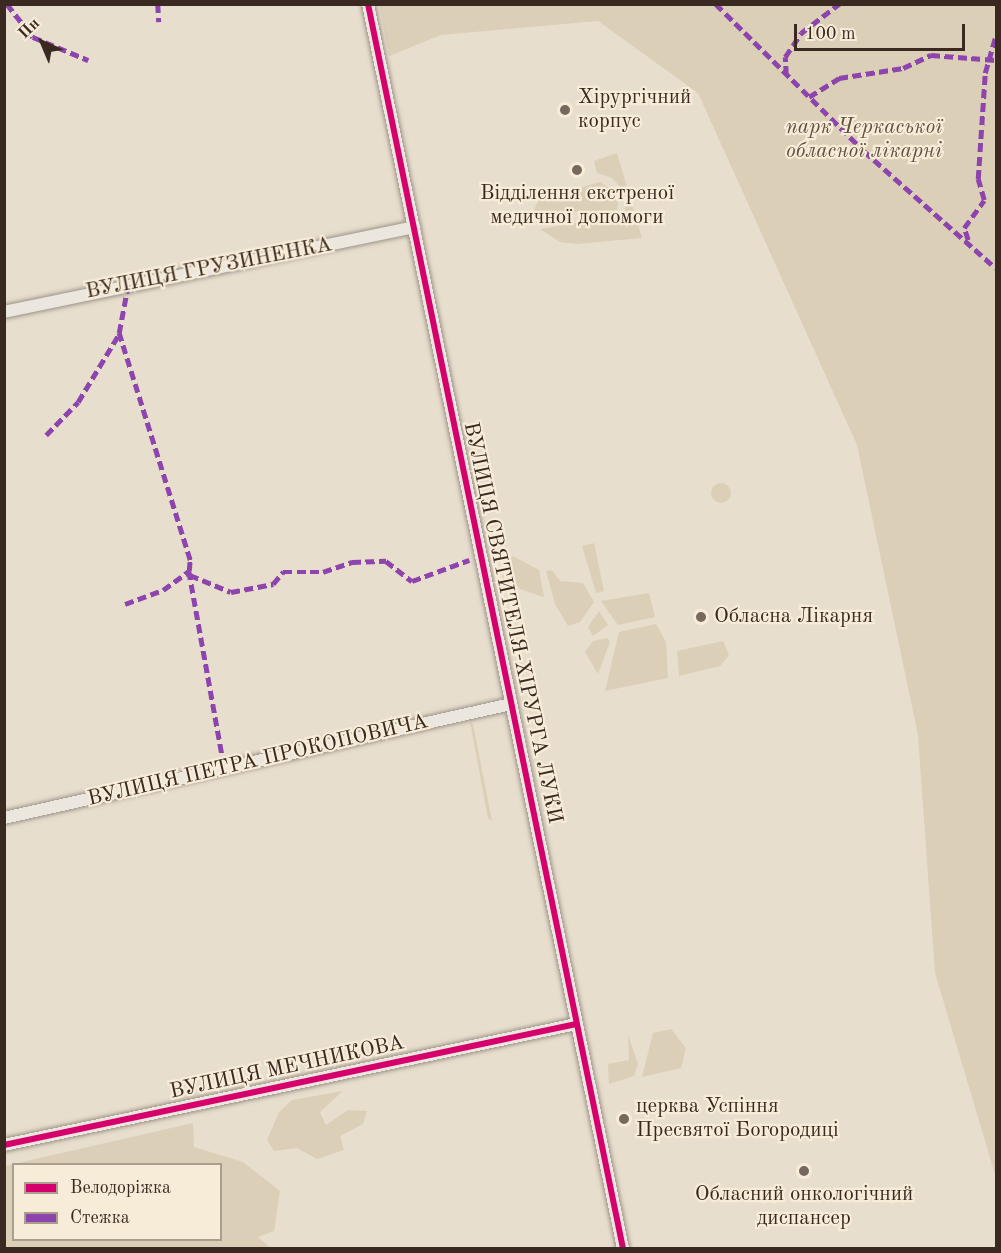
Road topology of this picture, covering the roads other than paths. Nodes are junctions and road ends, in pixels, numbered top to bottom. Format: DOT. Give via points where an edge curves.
graph roads {
  1 [pos="368,4"];
  2 [pos="414,227"];
  3 [pos="4,312"];
  4 [pos="511,704"];
  5 [pos="4,818"];
  6 [pos="576,1024"];
  7 [pos="4,1145"];
  8 [pos="623,1248"];
  1 -- 2 [label="street, ВУЛИЦЯ СВЯТИТЕЛЯ-ХІРУРГА ЛУКИ"];
  2 -- 3 [label="street, ВУЛИЦЯ ГРУЗИНЕНКА"];
  2 -- 4 [label="street, ВУЛИЦЯ СВЯТИТЕЛЯ-ХІРУРГА ЛУКИ"];
  4 -- 5 [label="street, ВУЛИЦЯ ПЕТРА ПРОКОПОВИЧА"];
  4 -- 6 [label="street, ВУЛИЦЯ СВЯТИТЕЛЯ-ХІРУРГА ЛУКИ"];
  6 -- 7 [label="street, ВУЛИЦЯ МЕЧНИКОВА"];
  6 -- 8 [label="street, ВУЛИЦЯ СВЯТИТЕЛЯ-ХІРУРГА ЛУКИ"];
}
